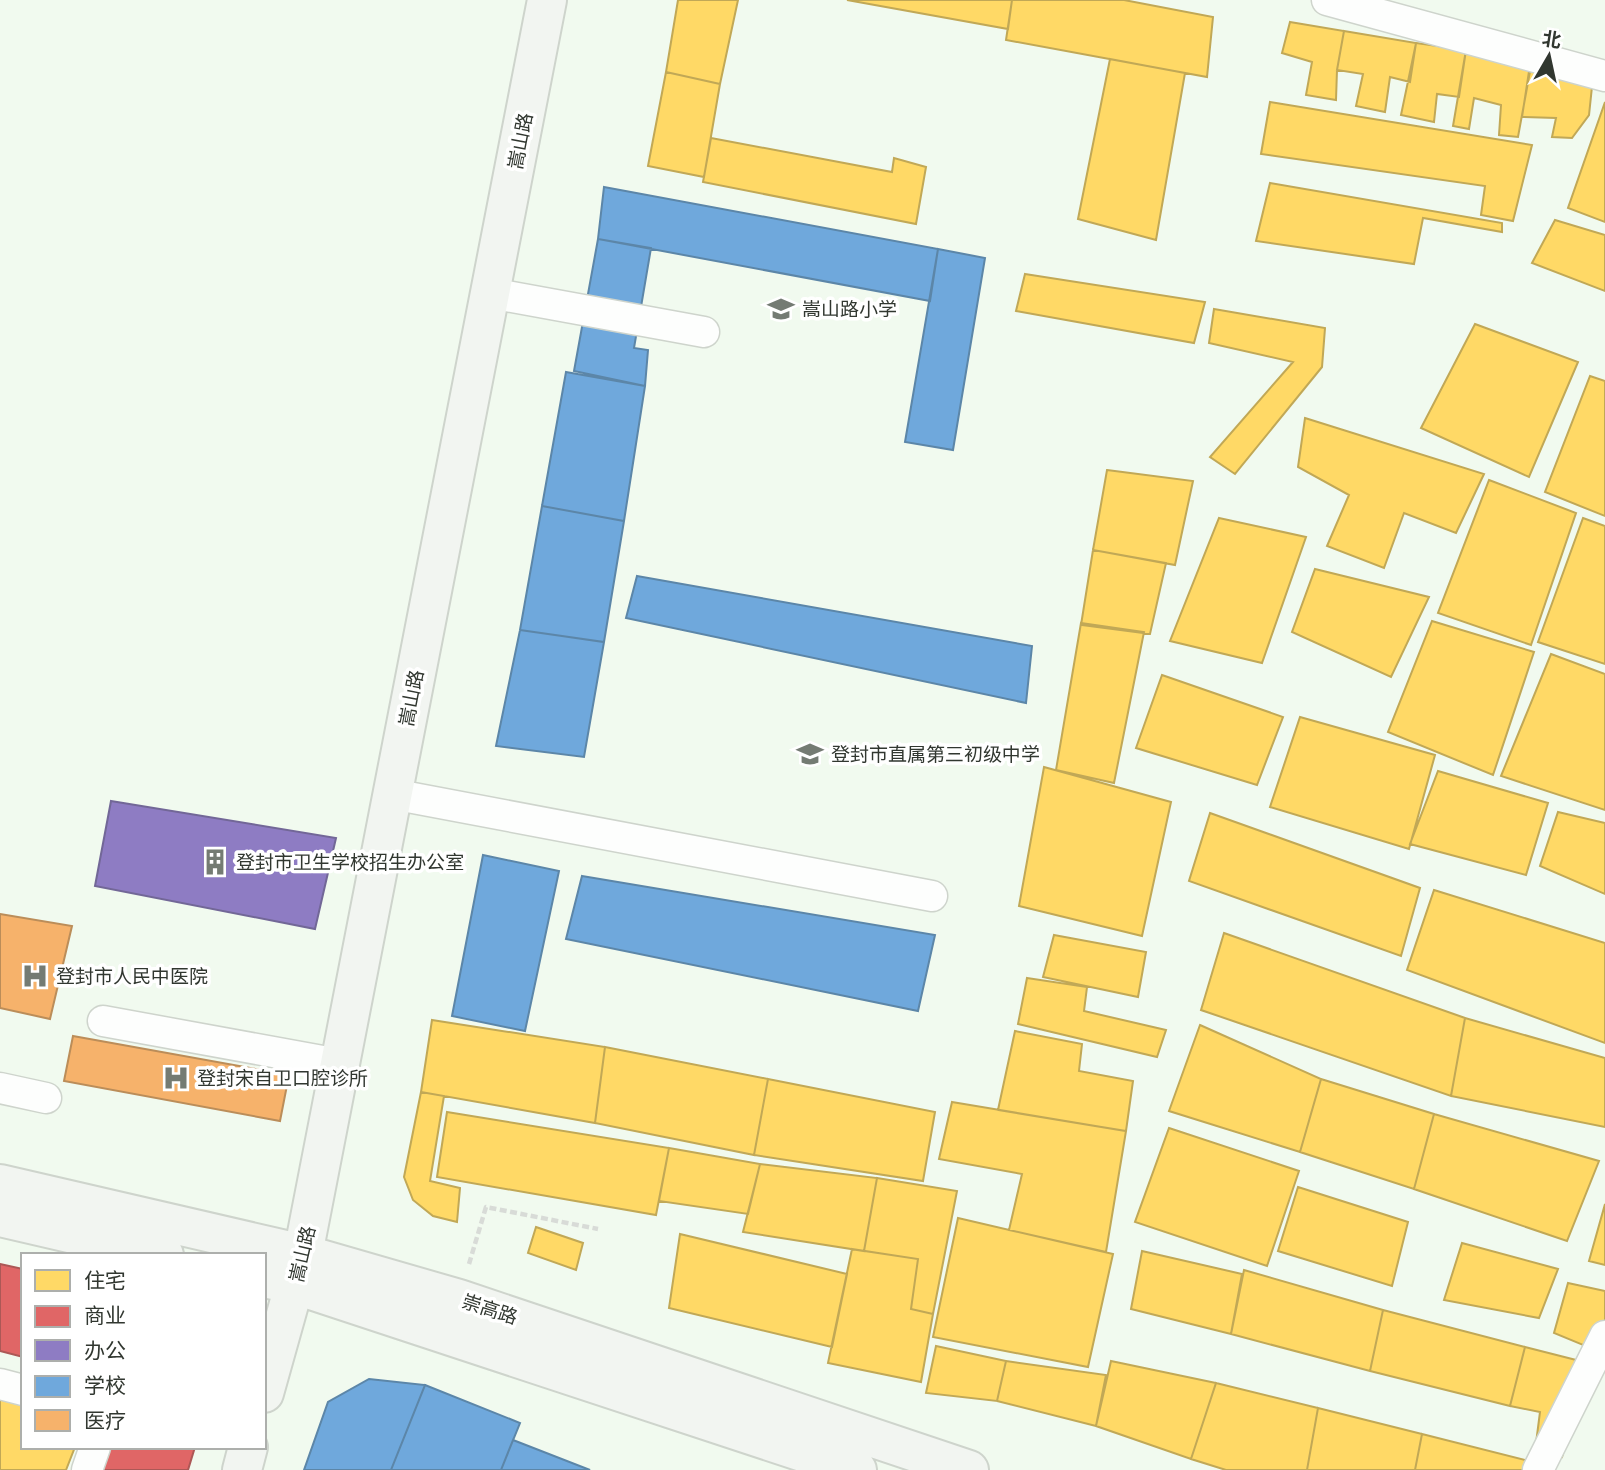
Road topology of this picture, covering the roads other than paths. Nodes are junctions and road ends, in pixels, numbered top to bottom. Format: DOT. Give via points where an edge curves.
graph roads {
  1 [pos="547,0"];
  2 [pos="1327,0"];
  3 [pos="1605,76"];
  4 [pos="490,293"];
  5 [pos="704,331"];
  6 [pos="392,794"];
  7 [pos="932,897"];
  8 [pos="103,1021"];
  9 [pos="340,1065"];
  10 [pos="0,1088"];
  11 [pos="46,1098"];
  12 [pos="0,1184"];
  13 [pos="0,1217"];
  14 [pos="155,1253"];
  15 [pos="226,1253"];
  16 [pos="266,1265"];
  17 [pos="288,1272"];
  18 [pos="1605,1336"];
  19 [pos="266,1383"];
  20 [pos="0,1384"];
  21 [pos="21,1389"];
  22 [pos="93,1449"];
  23 [pos="247,1449"];
  24 [pos="87,1470"];
  25 [pos="242,1470"];
  26 [pos="858,1470"];
  27 [pos="969,1470"];
  28 [pos="1538,1470"];
  1 -- 4 [label="street, 嵩山路"];
  2 -- 3 [label="street"];
  4 -- 5 [label="street"];
  4 -- 6 [label="street, 嵩山路"];
  6 -- 7 [label="street"];
  6 -- 9 [label="street, 嵩山路"];
  8 -- 9 [label="street"];
  9 -- 17 [label="street, 嵩山路"];
  10 -- 11 [label="street"];
  12 -- 15 [label="street, 崇高路"];
  13 -- 14 [label="street"];
  16 -- 17 [label="street, 崇高路"];
  17 -- 19 [label="street, 嵩山路"];
  17 -- 26 [label="street, 崇高路"];
  17 -- 27 [label="street, 崇高路" via="459,1299"];
  18 -- 28 [label="street"];
  20 -- 21 [label="street"];
  22 -- 24 [label="street"];
  23 -- 25 [label="street"];
}
